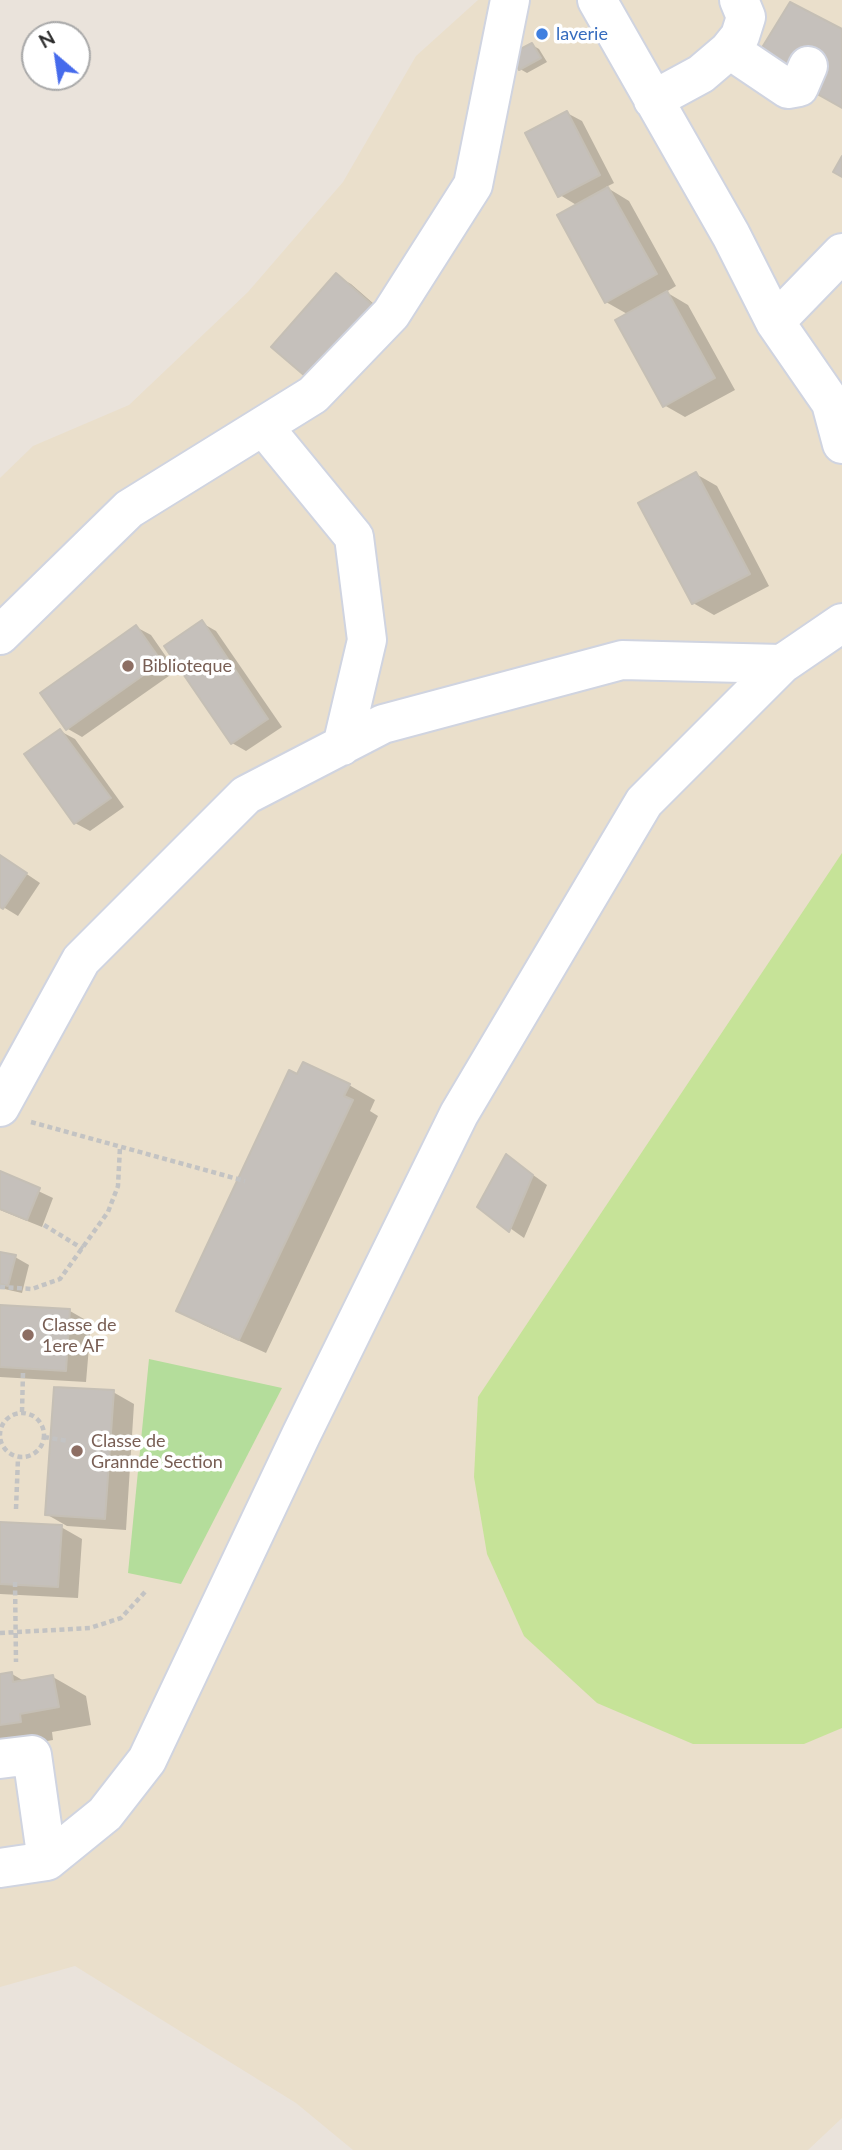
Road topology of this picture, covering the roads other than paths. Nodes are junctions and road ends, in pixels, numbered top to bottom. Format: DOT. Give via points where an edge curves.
graph roads {
  1 [pos="510,0"];
  2 [pos="597,0"];
  3 [pos="739,0"];
  4 [pos="729,51"];
  5 [pos="808,66"];
  6 [pos="653,100"];
  7 [pos="842,253"];
  8 [pos="775,322"];
  9 [pos="263,426"];
  10 [pos="842,444"];
  11 [pos="842,623"];
  12 [pos="0,635"];
  13 [pos="782,664"];
  14 [pos="342,746"];
  15 [pos="13,1114"];
  16 [pos="0,1759"];
  17 [pos="47,1861"];
  18 [pos="0,1868"];
  1 -- 9 [label="street" via="473,185 391,314 313,395"];
  2 -- 6 [label="street"];
  3 -- 4 [label="street" via="746,17"];
  4 -- 5 [label="street" via="788,89 799,87"];
  4 -- 6 [label="street" via="701,74"];
  6 -- 8 [label="street"];
  7 -- 8 [label="street"];
  8 -- 10 [label="street" via="831,403"];
  9 -- 12 [label="street" via="129,509"];
  9 -- 14 [label="street" via="354,537 367,640"];
  11 -- 13 [label="street"];
  13 -- 14 [label="street" via="622,660 383,724"];
  13 -- 17 [label="street" via="644,802 459,1114 147,1760 105,1814"];
  14 -- 15 [label="street" via="246,795 81,960"];
  16 -- 17 [label="street" via="32,1755"];
  17 -- 18 [label="street"];
}
